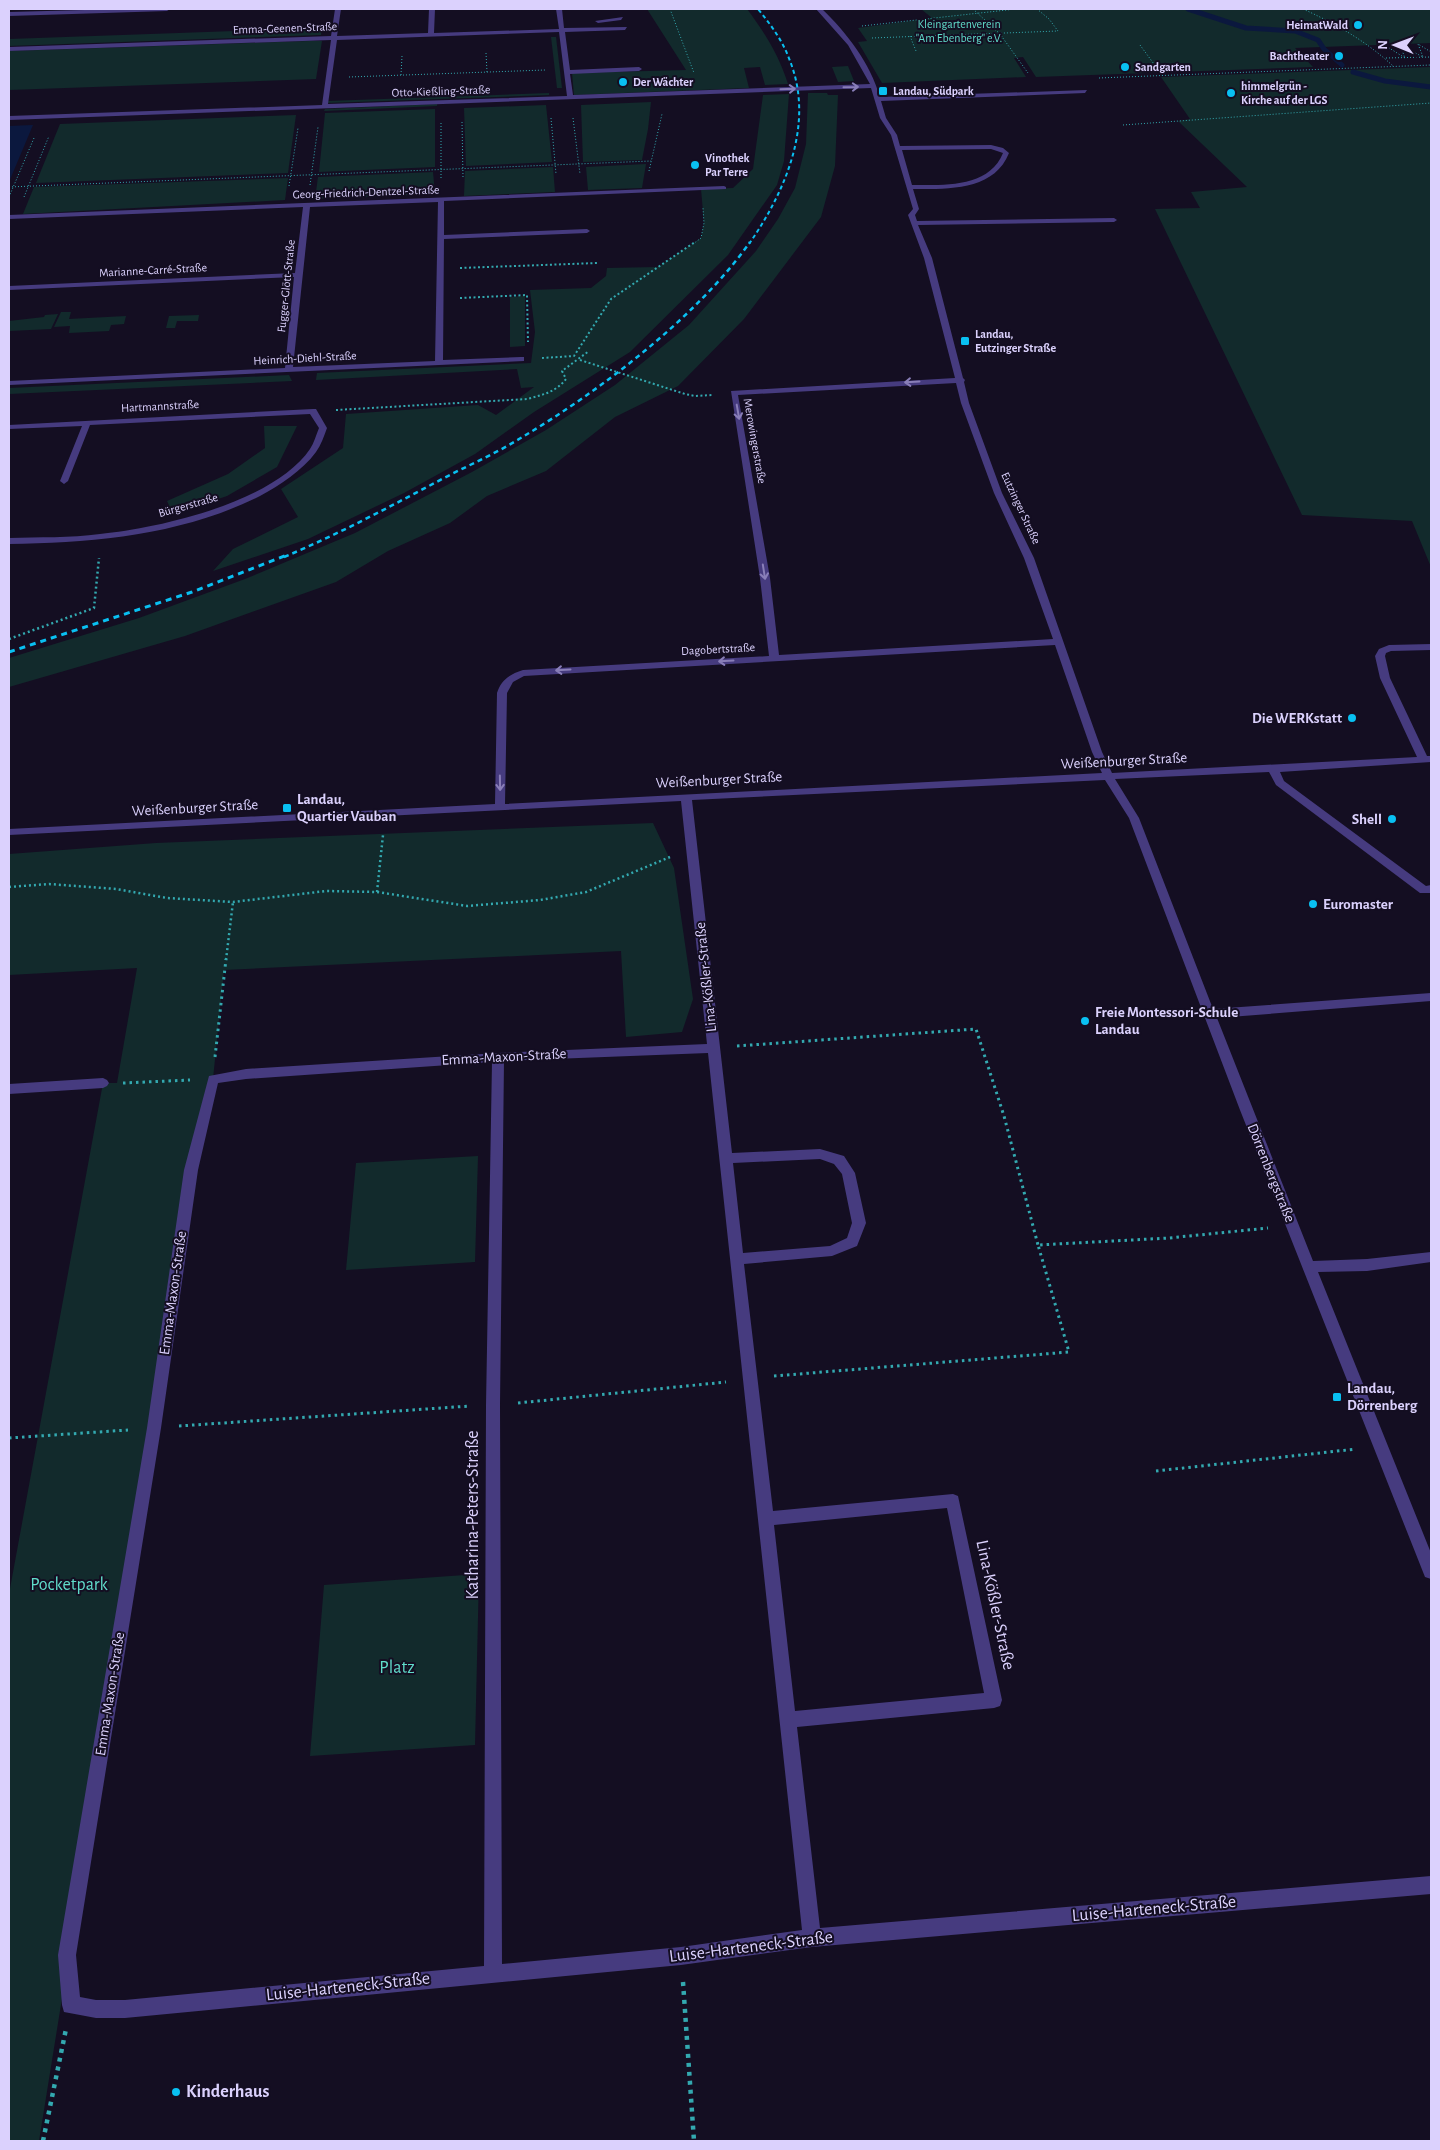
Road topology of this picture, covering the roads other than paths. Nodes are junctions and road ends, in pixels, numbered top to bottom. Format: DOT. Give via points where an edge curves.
graph roads {
  1 [pos="167,9"];
  2 [pos="338,9"];
  3 [pos="432,9"];
  4 [pos="559,9"];
  5 [pos="819,9"];
  6 [pos="9,14"];
  7 [pos="621,18"];
  8 [pos="588,21"];
  9 [pos="561,22"];
  10 [pos="570,22"];
  11 [pos="625,28"];
  12 [pos="562,30"];
  13 [pos="431,34"];
  14 [pos="334,38"];
  15 [pos="9,49"];
  16 [pos="639,70"];
  17 [pos="567,72"];
  18 [pos="873,86"];
  19 [pos="1085,91"];
  20 [pos="570,97"];
  21 [pos="878,99"];
  22 [pos="325,106"];
  23 [pos="9,118"];
  24 [pos="897,148"];
  25 [pos="724,188"];
  26 [pos="909,188"];
  27 [pos="441,200"];
  28 [pos="307,205"];
  29 [pos="12,217"];
  30 [pos="1114,220"];
  31 [pos="914,223"];
  32 [pos="587,231"];
  33 [pos="440,237"];
  34 [pos="298,275"];
  35 [pos="9,288"];
  36 [pos="525,358"];
  37 [pos="439,363"];
  38 [pos="289,370"];
  39 [pos="960,380"];
  40 [pos="9,383"];
  41 [pos="313,411"];
  42 [pos="87,422"];
  43 [pos="9,427"];
  44 [pos="64,481"];
  45 [pos="9,541"];
  46 [pos="1059,642"];
  47 [pos="1431,647"];
  48 [pos="774,658"];
  49 [pos="1427,759"];
  50 [pos="1273,769"];
  51 [pos="1108,776"];
  52 [pos="686,797"];
  53 [pos="500,806"];
  54 [pos="9,832"];
  55 [pos="1431,889"];
  56 [pos="1431,997"];
  57 [pos="1210,1014"];
  58 [pos="714,1048"];
  59 [pos="498,1057"];
  60 [pos="103,1083"];
  61 [pos="9,1089"];
  62 [pos="726,1158"];
  63 [pos="1431,1257"];
  64 [pos="737,1259"];
  65 [pos="1310,1267"];
  66 [pos="766,1519"];
  67 [pos="1431,1572"];
  68 [pos="788,1720"];
  69 [pos="1431,1885"];
  70 [pos="812,1938"];
  71 [pos="493,1973"];
  72 [pos="71,2005"];
  1 -- 6 [label="street"];
  2 -- 14 [label="street"];
  3 -- 13 [label="street"];
  4 -- 9 [label="street"];
  5 -- 18 [label="street" via="844,35"];
  7 -- 8 [label="street"];
  9 -- 10 [label="street"];
  9 -- 12 [label="street"];
  11 -- 12 [label="street, Emma-Geenen-Straße"];
  12 -- 13 [label="street, Emma-Geenen-Straße" via="476,36"];
  12 -- 17 [label="street"];
  13 -- 14 [label="street, Emma-Geenen-Straße" via="411,38"];
  14 -- 15 [label="street, Emma-Geenen-Straße"];
  14 -- 22 [label="street"];
  16 -- 17 [label="street"];
  17 -- 20 [label="street"];
  20 -- 18 [label="street, Otto-Kießling-Straße, one-way"];
  18 -- 21 [label="street"];
  19 -- 21 [label="street"];
  20 -- 22 [label="street, Otto-Kießling-Straße"];
  21 -- 24 [label="street" via="885,124 894,135"];
  22 -- 23 [label="street, Otto-Kießling-Straße"];
  24 -- 26 [label="street"];
  24 -- 26 [label="street" via="990,147 1006,153 1000,166 984,179 957,185"];
  25 -- 27 [label="street, Georg-Friedrich-Dentzel-Straße"];
  26 -- 31 [label="street, Eutzinger Straße" via="916,209 911,215"];
  27 -- 28 [label="street, Georg-Friedrich-Dentzel-Straße"];
  27 -- 33 [label="street"];
  28 -- 29 [label="street, Georg-Friedrich-Dentzel-Straße"];
  28 -- 34 [label="street, Fugger-Glött-Straße"];
  30 -- 31 [label="street"];
  31 -- 39 [label="street, Eutzinger Straße" via="928,258"];
  32 -- 33 [label="street"];
  33 -- 37 [label="street"];
  34 -- 35 [label="street, Marianne-Carré-Straße"];
  34 -- 38 [label="street, Fugger-Glött-Straße"];
  36 -- 37 [label="street, Heinrich-Diehl-Straße"];
  37 -- 38 [label="street, Heinrich-Diehl-Straße"];
  38 -- 40 [label="street, Heinrich-Diehl-Straße"];
  39 -- 46 [label="street, Eutzinger Straße" via="965,403 995,485 1030,558"];
  39 -- 48 [label="street, Merowingerstraße, one-way" via="734,393 764,569"];
  41 -- 42 [label="street, Hartmannstraße"];
  41 -- 45 [label="street, Bürgerstraße" via="323,428 314,450 297,468 260,493 173,524 102,537"];
  42 -- 43 [label="street, Hartmannstraße"];
  42 -- 44 [label="street"];
  46 -- 48 [label="street, Dagobertstraße"];
  46 -- 51 [label="street, Eutzinger Straße"];
  47 -- 49 [label="street" via="1389,648 1380,656 1385,678"];
  48 -- 53 [label="street, Dagobertstraße, one-way" via="532,672 513,676 504,684 502,693"];
  49 -- 50 [label="street, Weißenburger Straße"];
  50 -- 51 [label="street, Weißenburger Straße"];
  50 -- 55 [label="street" via="1280,783 1301,799 1424,890"];
  51 -- 52 [label="street, Weißenburger Straße"];
  51 -- 57 [label="street, Dörrenbergstraße" via="1134,818"];
  52 -- 53 [label="street, Weißenburger Straße"];
  52 -- 58 [label="street, Lina-Kößler-Straße"];
  53 -- 54 [label="street, Weißenburger Straße"];
  56 -- 57 [label="street"];
  57 -- 65 [label="street, Dörrenbergstraße"];
  58 -- 59 [label="street, Emma-Maxon-Straße"];
  58 -- 62 [label="street, Lina-Kößler-Straße"];
  59 -- 71 [label="street, Katharina-Peters-Straße" via="493,1405"];
  59 -- 72 [label="street, Emma-Maxon-Straße" via="213,1079 191,1170 154,1428 67,1955"];
  60 -- 61 [label="street"];
  62 -- 64 [label="street, Lina-Kößler-Straße"];
  62 -- 64 [label="street" via="820,1154 839,1160 848,1173 858,1223 852,1242 832,1251"];
  63 -- 65 [label="street" via="1367,1265"];
  64 -- 66 [label="street, Lina-Kößler-Straße"];
  65 -- 67 [label="street, Dörrenbergstraße"];
  66 -- 68 [label="street, Lina-Kößler-Straße"];
  66 -- 68 [label="street, Lina-Kößler-Straße" via="953,1501 994,1700"];
  68 -- 70 [label="street, Lina-Kößler-Straße"];
  69 -- 70 [label="street, Luise-Harteneck-Straße"];
  70 -- 71 [label="street, Luise-Harteneck-Straße" via="681,1956"];
  71 -- 72 [label="street, Luise-Harteneck-Straße" via="125,2009"];
}
